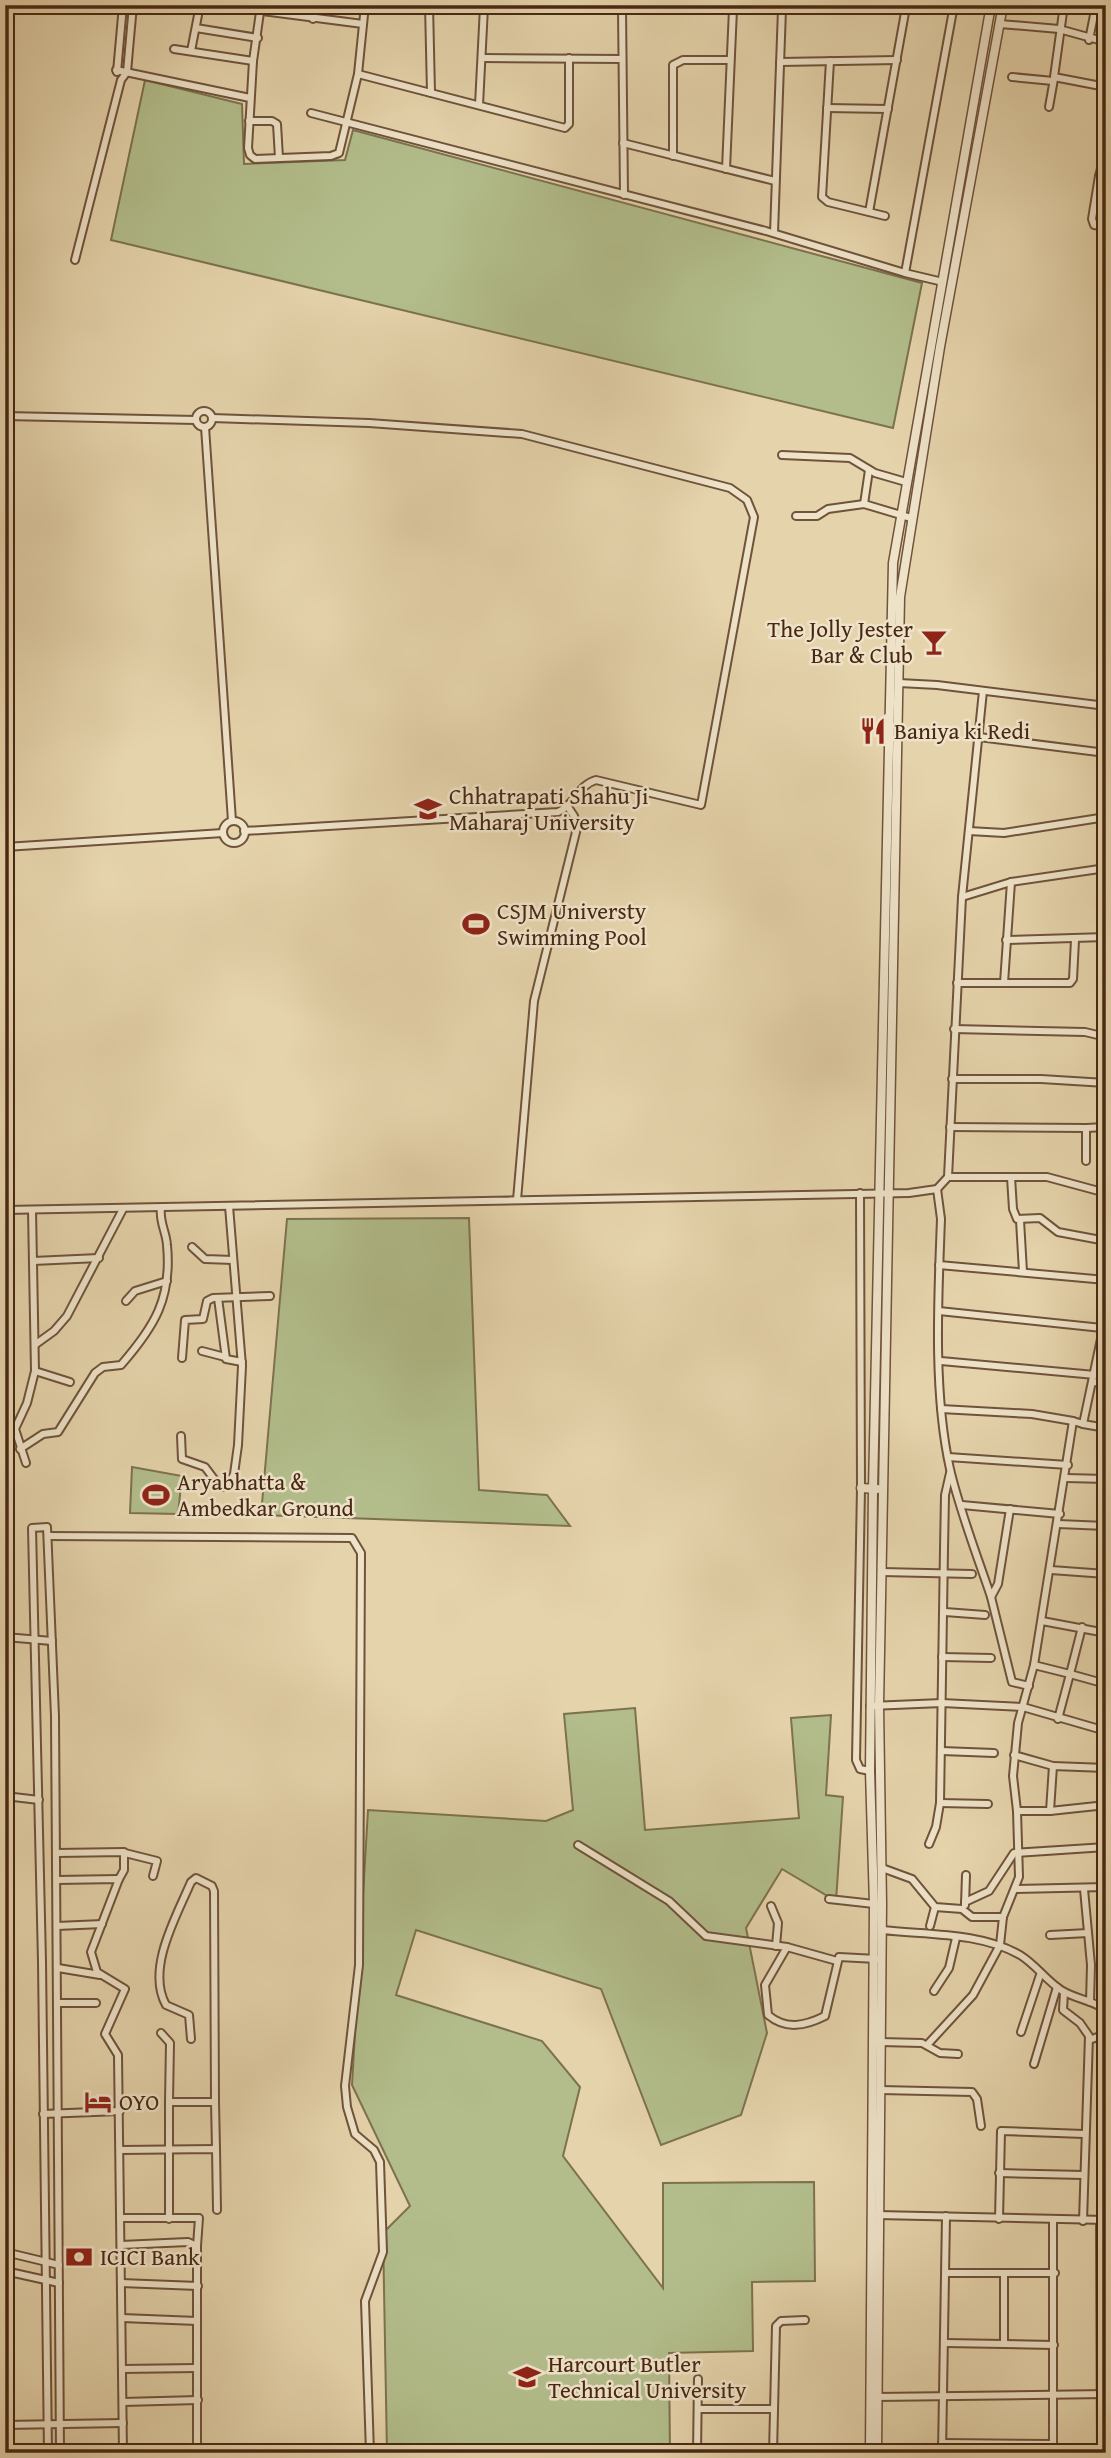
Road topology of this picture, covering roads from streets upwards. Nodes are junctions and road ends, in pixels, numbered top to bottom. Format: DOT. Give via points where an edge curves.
graph roads {
  1 [pos="123,5"];
  2 [pos="134,5"];
  3 [pos="200,5"];
  4 [pos="216,5"];
  5 [pos="288,5"];
  6 [pos="313,5"];
  7 [pos="365,5"];
  8 [pos="429,5"];
  9 [pos="954,5"];
  10 [pos="991,5"];
  11 [pos="1003,5"];
  12 [pos="1064,5"];
  13 [pos="1096,5"];
  14 [pos="484,7"];
  15 [pos="537,7"];
  16 [pos="626,7"];
  17 [pos="860,7"];
  18 [pos="906,7"];
  19 [pos="261,8"];
  20 [pos="733,9"];
  21 [pos="782,9"];
  22 [pos="287,15"];
  23 [pos="313,19"];
  24 [pos="363,24"];
  25 [pos="1000,24"];
  26 [pos="196,28"];
  27 [pos="1059,29"];
  28 [pos="258,38"];
  29 [pos="1089,40"];
  30 [pos="1106,42"];
  31 [pos="174,49"];
  32 [pos="191,51"];
  33 [pos="482,58"];
  34 [pos="569,58"];
  35 [pos="622,59"];
  36 [pos="730,60"];
  37 [pos="897,60"];
  38 [pos="253,61"];
  39 [pos="830,61"];
  40 [pos="780,62"];
  41 [pos="116,71"];
  42 [pos="127,72"];
  43 [pos="358,74"];
  44 [pos="1012,77"];
  45 [pos="1054,79"];
  46 [pos="121,80"];
  47 [pos="1106,87"];
  48 [pos="430,93"];
  49 [pos="250,98"];
  50 [pos="479,105"];
  51 [pos="1049,107"];
  52 [pos="827,108"];
  53 [pos="888,109"];
  54 [pos="311,113"];
  55 [pos="249,121"];
  56 [pos="347,122"];
  57 [pos="623,143"];
  58 [pos="1106,150"];
  59 [pos="673,156"];
  60 [pos="279,158"];
  61 [pos="726,169"];
  62 [pos="1102,176"];
  63 [pos="775,181"];
  64 [pos="624,195"];
  65 [pos="869,212"];
  66 [pos="885,216"];
  67 [pos="1106,228"];
  68 [pos="774,233"];
  69 [pos="75,260"];
  70 [pos="905,273"];
  71 [pos="942,287"];
  72 [pos="951,293"];
  73 [pos="5,416"];
  74 [pos="212,418"];
  75 [pos="196,420"];
  76 [pos="205,427"];
  77 [pos="782,455"];
  78 [pos="869,470"];
  79 [pos="906,482"];
  80 [pos="864,504"];
  81 [pos="900,515"];
  82 [pos="796,516"];
  83 [pos="911,518"];
  84 [pos="890,616"];
  85 [pos="900,618"];
  86 [pos="899,683"];
  87 [pos="983,691"];
  88 [pos="1106,706"];
  89 [pos="979,737"];
  90 [pos="1106,753"];
  91 [pos="568,807"];
  92 [pos="1106,817"];
  93 [pos="232,821"];
  94 [pos="244,831"];
  95 [pos="969,831"];
  96 [pos="223,833"];
  97 [pos="5,847"];
  98 [pos="1106,868"];
  99 [pos="1010,882"];
  100 [pos="962,897"];
  101 [pos="1106,937"];
  102 [pos="1006,940"];
  103 [pos="1075,940"];
  104 [pos="957,983"];
  105 [pos="1004,983"];
  106 [pos="954,1030"];
  107 [pos="1106,1037"];
  108 [pos="952,1079"];
  109 [pos="1106,1083"];
  110 [pos="950,1127"];
  111 [pos="1106,1127"];
  112 [pos="1086,1128"];
  113 [pos="1086,1161"];
  114 [pos="948,1177"];
  115 [pos="1011,1177"];
  116 [pos="937,1189"];
  117 [pos="860,1192"];
  118 [pos="878,1192"];
  119 [pos="889,1192"];
  120 [pos="1106,1193"];
  121 [pos="517,1200"];
  122 [pos="229,1206"];
  123 [pos="160,1208"];
  124 [pos="123,1209"];
  125 [pos="5,1210"];
  126 [pos="32,1210"];
  127 [pos="1020,1220"];
  128 [pos="1106,1241"];
  129 [pos="192,1247"];
  130 [pos="99,1258"];
  131 [pos="233,1260"];
  132 [pos="33,1261"];
  133 [pos="939,1265"];
  134 [pos="1023,1272"];
  135 [pos="1106,1280"];
  136 [pos="167,1281"];
  137 [pos="270,1296"];
  138 [pos="218,1297"];
  139 [pos="237,1297"];
  140 [pos="126,1301"];
  141 [pos="939,1311"];
  142 [pos="1106,1315"];
  143 [pos="1102,1328"];
  144 [pos="1102,1341"];
  145 [pos="36,1344"];
  146 [pos="202,1351"];
  147 [pos="225,1357"];
  148 [pos="182,1358"];
  149 [pos="941,1361"];
  150 [pos="242,1362"];
  151 [pos="35,1371"];
  152 [pos="1094,1379"];
  153 [pos="70,1382"];
  154 [pos="1106,1383"];
  155 [pos="941,1409"];
  156 [pos="1073,1422"];
  157 [pos="1083,1424"];
  158 [pos="1106,1428"];
  159 [pos="181,1436"];
  160 [pos="20,1449"];
  161 [pos="948,1457"];
  162 [pos="26,1463"];
  163 [pos="1068,1465"];
  164 [pos="951,1471"];
  165 [pos="1066,1478"];
  166 [pos="1106,1479"];
  167 [pos="867,1488"];
  168 [pos="883,1489"];
  169 [pos="961,1505"];
  170 [pos="1010,1509"];
  171 [pos="1060,1514"];
  172 [pos="1058,1524"];
  173 [pos="1106,1526"];
  174 [pos="48,1536"];
  175 [pos="1051,1570"];
  176 [pos="882,1572"];
  177 [pos="943,1573"];
  178 [pos="972,1574"];
  179 [pos="1106,1574"];
  180 [pos="991,1597"];
  181 [pos="944,1612"];
  182 [pos="985,1615"];
  183 [pos="1042,1621"];
  184 [pos="1082,1627"];
  185 [pos="1106,1633"];
  186 [pos="5,1637"];
  187 [pos="34,1639"];
  188 [pos="52,1641"];
  189 [pos="942,1657"];
  190 [pos="991,1658"];
  191 [pos="1034,1665"];
  192 [pos="875,1672"];
  193 [pos="1070,1674"];
  194 [pos="1106,1684"];
  195 [pos="1029,1686"];
  196 [pos="942,1703"];
  197 [pos="875,1705"];
  198 [pos="1023,1707"];
  199 [pos="1058,1719"];
  200 [pos="1106,1731"];
  201 [pos="942,1751"];
  202 [pos="994,1753"];
  203 [pos="1014,1755"];
  204 [pos="1053,1766"];
  205 [pos="1106,1768"];
  206 [pos="864,1770"];
  207 [pos="5,1796"];
  208 [pos="39,1800"];
  209 [pos="940,1803"];
  210 [pos="988,1804"];
  211 [pos="1106,1805"];
  212 [pos="1017,1811"];
  213 [pos="1049,1811"];
  214 [pos="929,1844"];
  215 [pos="578,1845"];
  216 [pos="1106,1847"];
  217 [pos="1020,1852"];
  218 [pos="57,1853"];
  219 [pos="125,1853"];
  220 [pos="882,1868"];
  221 [pos="965,1875"];
  222 [pos="153,1876"];
  223 [pos="57,1880"];
  224 [pos="120,1880"];
  225 [pos="1106,1888"];
  226 [pos="1016,1889"];
  227 [pos="1084,1889"];
  228 [pos="829,1899"];
  229 [pos="965,1902"];
  230 [pos="878,1904"];
  231 [pos="771,1906"];
  232 [pos="935,1907"];
  233 [pos="966,1912"];
  234 [pos="1003,1920"];
  235 [pos="102,1924"];
  236 [pos="57,1926"];
  237 [pos="930,1926"];
  238 [pos="882,1930"];
  239 [pos="1088,1933"];
  240 [pos="1050,1935"];
  241 [pos="956,1938"];
  242 [pos="776,1945"];
  243 [pos="1000,1945"];
  244 [pos="787,1948"];
  245 [pos="877,1959"];
  246 [pos="837,1961"];
  247 [pos="58,1968"];
  248 [pos="100,1975"];
  249 [pos="1040,1975"];
  250 [pos="1057,1987"];
  251 [pos="934,1990"];
  252 [pos="1064,1992"];
  253 [pos="1090,1997"];
  254 [pos="58,2003"];
  255 [pos="96,2003"];
  256 [pos="1106,2010"];
  257 [pos="1021,2032"];
  258 [pos="162,2033"];
  259 [pos="1106,2034"];
  260 [pos="191,2039"];
  261 [pos="1089,2040"];
  262 [pos="928,2045"];
  263 [pos="878,2047"];
  264 [pos="958,2054"];
  265 [pos="1034,2064"];
  266 [pos="880,2090"];
  267 [pos="169,2102"];
  268 [pos="215,2102"];
  269 [pos="120,2111"];
  270 [pos="58,2113"];
  271 [pos="43,2114"];
  272 [pos="981,2126"];
  273 [pos="1084,2134"];
  274 [pos="216,2149"];
  275 [pos="120,2150"];
  276 [pos="169,2150"];
  277 [pos="876,2166"];
  278 [pos="999,2174"];
  279 [pos="1084,2175"];
  280 [pos="216,2210"];
  281 [pos="876,2215"];
  282 [pos="946,2216"];
  283 [pos="121,2218"];
  284 [pos="169,2219"];
  285 [pos="999,2219"];
  286 [pos="1103,2220"];
  287 [pos="1053,2221"];
  288 [pos="1083,2221"];
  289 [pos="121,2245"];
  290 [pos="197,2246"];
  291 [pos="5,2252"];
  292 [pos="45,2261"];
  293 [pos="59,2265"];
  294 [pos="5,2271"];
  295 [pos="946,2273"];
  296 [pos="1004,2273"];
  297 [pos="1055,2273"];
  298 [pos="46,2280"];
  299 [pos="59,2283"];
  300 [pos="121,2283"];
  301 [pos="198,2286"];
  302 [pos="1104,2296"];
  303 [pos="122,2318"];
  304 [pos="805,2320"];
  305 [pos="197,2321"];
  306 [pos="945,2343"];
  307 [pos="1004,2344"];
  308 [pos="1054,2345"];
  309 [pos="197,2368"];
  310 [pos="122,2369"];
  311 [pos="698,2379"];
  312 [pos="1054,2393"];
  313 [pos="1104,2393"];
  314 [pos="943,2394"];
  315 [pos="874,2397"];
  316 [pos="198,2400"];
  317 [pos="122,2402"];
  318 [pos="698,2409"];
  319 [pos="773,2409"];
  320 [pos="60,2423"];
  321 [pos="123,2423"];
  322 [pos="48,2424"];
  323 [pos="5,2425"];
  324 [pos="942,2443"];
  325 [pos="1002,2444"];
  326 [pos="1053,2444"];
  327 [pos="123,2451"];
  328 [pos="197,2452"];
  329 [pos="48,2453"];
  330 [pos="60,2453"];
  331 [pos="370,2453"];
  332 [pos="697,2453"];
  333 [pos="773,2453"];
  334 [pos="870,2453"];
  335 [pos="877,2453"];
  336 [pos="942,2453"];
  337 [pos="1002,2453"];
  338 [pos="1053,2453"];
  339 [pos="1101,2453"];
  1 -- 41 [label="street"];
  2 -- 42 [label="street"];
  3 -- 26 [label="street"];
  4 -- 19 [label="street"];
  5 -- 22 [label="street"];
  6 -- 23 [label="street"];
  7 -- 24 [label="street"];
  8 -- 48 [label="street"];
  9 -- 70 [label="street"];
  10 -- 71 [label="street"];
  11 -- 25 [label="street"];
  12 -- 27 [label="street"];
  13 -- 29 [label="street"];
  14 -- 15 [label="street"];
  14 -- 33 [label="street"];
  15 -- 16 [label="street"];
  16 -- 20 [label="street"];
  16 -- 35 [label="street"];
  17 -- 18 [label="street"];
  17 -- 21 [label="street"];
  18 -- 37 [label="street"];
  19 -- 22 [label="street"];
  19 -- 28 [label="street"];
  20 -- 21 [label="street"];
  20 -- 36 [label="street"];
  21 -- 40 [label="street"];
  22 -- 23 [label="street"];
  23 -- 24 [label="street"];
  24 -- 43 [label="street"];
  25 -- 27 [label="street"];
  25 -- 72 [label="street"];
  26 -- 28 [label="street"];
  26 -- 32 [label="street"];
  27 -- 29 [label="street"];
  27 -- 45 [label="street"];
  28 -- 38 [label="street"];
  29 -- 30 [label="street"];
  31 -- 32 [label="street"];
  32 -- 38 [label="street"];
  33 -- 34 [label="street"];
  33 -- 50 [label="street"];
  34 -- 35 [label="street"];
  34 -- 50 [label="street" via="567,127"];
  35 -- 57 [label="street"];
  36 -- 59 [label="street" via="683,60 673,65"];
  36 -- 61 [label="street"];
  37 -- 39 [label="street"];
  37 -- 53 [label="street"];
  38 -- 49 [label="street"];
  39 -- 40 [label="street"];
  39 -- 52 [label="street"];
  40 -- 63 [label="street"];
  41 -- 42 [label="street"];
  41 -- 46 [label="street"];
  42 -- 46 [label="street"];
  42 -- 49 [label="street"];
  43 -- 48 [label="street"];
  43 -- 56 [label="street"];
  44 -- 45 [label="street"];
  45 -- 47 [label="street"];
  45 -- 51 [label="street"];
  46 -- 69 [label="street"];
  48 -- 50 [label="street"];
  49 -- 55 [label="street"];
  52 -- 53 [label="street"];
  52 -- 65 [label="street" via="822,197"];
  53 -- 65 [label="street"];
  54 -- 56 [label="street"];
  55 -- 60 [label="street" via="277,124"];
  55 -- 60 [label="street" via="251,157"];
  56 -- 60 [label="street" via="341,149 335,155"];
  56 -- 64 [label="street"];
  57 -- 59 [label="street"];
  57 -- 64 [label="street"];
  58 -- 62 [label="street"];
  59 -- 61 [label="street"];
  61 -- 63 [label="street"];
  62 -- 67 [label="street" via="1092,219 1094,225"];
  63 -- 68 [label="street"];
  64 -- 68 [label="street"];
  65 -- 66 [label="street"];
  68 -- 70 [label="street"];
  70 -- 71 [label="street"];
  71 -- 72 [label="street"];
  71 -- 79 [label="street"];
  72 -- 83 [label="street"];
  73 -- 75 [label="street"];
  74 -- 75 [label="street" via="203,411"];
  74 -- 76 [label="street"];
  74 -- 91 [label="street" via="522,434 730,488 747,500 754,524 701,804 596,780 585,784"];
  75 -- 76 [label="street"];
  76 -- 93 [label="street"];
  77 -- 78 [label="street" via="844,457"];
  78 -- 79 [label="street"];
  78 -- 80 [label="street"];
  79 -- 81 [label="street"];
  80 -- 81 [label="street"];
  80 -- 82 [label="street" via="828,509 817,516"];
  81 -- 83 [label="street"];
  81 -- 84 [label="street"];
  83 -- 85 [label="street"];
  84 -- 85 [label="street"];
  84 -- 118 [label="street"];
  85 -- 86 [label="street"];
  86 -- 87 [label="street"];
  86 -- 119 [label="street"];
  87 -- 88 [label="street"];
  87 -- 89 [label="street"];
  89 -- 90 [label="street"];
  89 -- 95 [label="street"];
  91 -- 94 [label="street" via="549,813"];
  91 -- 121 [label="street" via="577,828 534,1001"];
  92 -- 95 [label="street" via="1004,833"];
  93 -- 94 [label="street"];
  93 -- 96 [label="street"];
  94 -- 96 [label="street" via="235,843"];
  95 -- 100 [label="street"];
  96 -- 97 [label="street"];
  98 -- 99 [label="street"];
  99 -- 100 [label="street"];
  99 -- 102 [label="street"];
  100 -- 104 [label="street"];
  101 -- 103 [label="street"];
  102 -- 103 [label="street"];
  102 -- 105 [label="street"];
  103 -- 105 [label="street" via="1072,982"];
  104 -- 105 [label="street"];
  104 -- 106 [label="street"];
  106 -- 107 [label="street" via="1085,1032"];
  106 -- 108 [label="street"];
  108 -- 109 [label="street"];
  108 -- 110 [label="street"];
  110 -- 112 [label="street"];
  110 -- 114 [label="street"];
  111 -- 112 [label="street"];
  112 -- 113 [label="street"];
  114 -- 115 [label="street"];
  114 -- 116 [label="street"];
  115 -- 120 [label="street" via="1047,1177"];
  115 -- 127 [label="street" via="1013,1209"];
  116 -- 119 [label="street"];
  116 -- 133 [label="street"];
  117 -- 118 [label="street"];
  117 -- 121 [label="street"];
  117 -- 167 [label="street"];
  118 -- 119 [label="street"];
  118 -- 167 [label="street"];
  119 -- 168 [label="street"];
  121 -- 122 [label="street"];
  122 -- 123 [label="street"];
  122 -- 131 [label="street"];
  123 -- 124 [label="street"];
  123 -- 136 [label="street"];
  124 -- 126 [label="street"];
  124 -- 130 [label="street"];
  125 -- 126 [label="street"];
  126 -- 132 [label="street"];
  127 -- 128 [label="street" via="1040,1218 1058,1233"];
  127 -- 134 [label="street"];
  129 -- 131 [label="street" via="205,1259"];
  130 -- 132 [label="street"];
  130 -- 145 [label="street" via="65,1320"];
  131 -- 139 [label="street"];
  132 -- 145 [label="street"];
  133 -- 134 [label="street"];
  133 -- 141 [label="street"];
  134 -- 135 [label="street"];
  136 -- 140 [label="street" via="139,1289"];
  136 -- 160 [label="street" via="163,1306 124,1361 95,1373 58,1432 44,1433"];
  137 -- 139 [label="street"];
  138 -- 139 [label="street"];
  138 -- 147 [label="street"];
  138 -- 148 [label="street" via="205,1303 204,1319 185,1319"];
  139 -- 150 [label="street"];
  141 -- 143 [label="street"];
  141 -- 149 [label="street"];
  142 -- 143 [label="street"];
  143 -- 144 [label="street"];
  144 -- 152 [label="street"];
  145 -- 151 [label="street"];
  146 -- 147 [label="street"];
  147 -- 150 [label="street"];
  149 -- 152 [label="street"];
  149 -- 155 [label="street"];
  150 -- 159 [label="street" via="238,1445 228,1486 220,1487 202,1465 182,1459"];
  151 -- 153 [label="street"];
  151 -- 160 [label="street" via="15,1429"];
  152 -- 154 [label="street"];
  152 -- 157 [label="street"];
  155 -- 156 [label="street" via="1032,1414"];
  155 -- 161 [label="street"];
  156 -- 157 [label="street"];
  156 -- 163 [label="street"];
  157 -- 158 [label="street"];
  160 -- 162 [label="street"];
  161 -- 163 [label="street"];
  161 -- 164 [label="street"];
  163 -- 165 [label="street"];
  164 -- 169 [label="street"];
  164 -- 177 [label="street"];
  165 -- 166 [label="street"];
  165 -- 171 [label="street"];
  167 -- 168 [label="street"];
  167 -- 192 [label="street"];
  167 -- 206 [label="street" via="856,1760"];
  168 -- 176 [label="street"];
  169 -- 170 [label="street"];
  169 -- 180 [label="street"];
  170 -- 171 [label="street"];
  170 -- 180 [label="street" via="998,1584"];
  171 -- 172 [label="street"];
  172 -- 173 [label="street"];
  172 -- 175 [label="street"];
  174 -- 187 [label="street" via="47,1527 32,1528"];
  174 -- 188 [label="street"];
  174 -- 331 [label="street" via="352,1538 361,1553 359,1974 345,2086 355,2134 374,2150 380,2162 383,2252 365,2301"];
  175 -- 179 [label="street"];
  175 -- 183 [label="street"];
  176 -- 177 [label="street"];
  176 -- 192 [label="street"];
  177 -- 178 [label="street"];
  177 -- 181 [label="street"];
  180 -- 195 [label="street" via="1012,1682"];
  181 -- 182 [label="street"];
  181 -- 189 [label="street"];
  183 -- 184 [label="street"];
  183 -- 191 [label="street"];
  184 -- 185 [label="street"];
  184 -- 193 [label="street"];
  186 -- 187 [label="street"];
  187 -- 188 [label="street"];
  187 -- 208 [label="street"];
  188 -- 218 [label="street"];
  189 -- 190 [label="street"];
  189 -- 196 [label="street"];
  191 -- 193 [label="street"];
  191 -- 195 [label="street"];
  192 -- 197 [label="street"];
  193 -- 194 [label="street"];
  193 -- 199 [label="street"];
  195 -- 198 [label="street"];
  196 -- 197 [label="street"];
  196 -- 198 [label="street"];
  196 -- 201 [label="street"];
  197 -- 206 [label="street"];
  197 -- 220 [label="street"];
  198 -- 199 [label="street"];
  198 -- 203 [label="street"];
  199 -- 200 [label="street"];
  201 -- 202 [label="street"];
  201 -- 209 [label="street"];
  203 -- 204 [label="street"];
  203 -- 212 [label="street"];
  204 -- 205 [label="street"];
  204 -- 213 [label="street"];
  206 -- 230 [label="street"];
  207 -- 208 [label="street"];
  208 -- 271 [label="street"];
  209 -- 210 [label="street"];
  209 -- 214 [label="street"];
  211 -- 213 [label="street"];
  212 -- 213 [label="street"];
  212 -- 217 [label="street"];
  215 -- 242 [label="street" via="669,1901 706,1936"];
  216 -- 217 [label="street"];
  217 -- 226 [label="street"];
  217 -- 229 [label="street" via="1012,1854 1007,1869 989,1891"];
  218 -- 219 [label="street"];
  218 -- 223 [label="street"];
  219 -- 222 [label="street" via="157,1861"];
  219 -- 224 [label="street"];
  220 -- 230 [label="street"];
  220 -- 232 [label="street" via="916,1881"];
  221 -- 229 [label="street"];
  223 -- 224 [label="street"];
  223 -- 236 [label="street"];
  224 -- 235 [label="street"];
  225 -- 227 [label="street"];
  226 -- 227 [label="street"];
  226 -- 234 [label="street"];
  227 -- 239 [label="street"];
  228 -- 230 [label="street"];
  229 -- 233 [label="street"];
  230 -- 238 [label="street"];
  230 -- 245 [label="street"];
  231 -- 242 [label="street" via="778,1923"];
  232 -- 233 [label="street"];
  232 -- 237 [label="street"];
  233 -- 234 [label="street" via="972,1917"];
  234 -- 243 [label="street"];
  235 -- 236 [label="street"];
  235 -- 248 [label="street" via="91,1952"];
  236 -- 247 [label="street"];
  238 -- 241 [label="street"];
  238 -- 245 [label="street"];
  239 -- 240 [label="street"];
  239 -- 253 [label="street"];
  241 -- 243 [label="street"];
  241 -- 251 [label="street" via="949,1968"];
  242 -- 244 [label="street"];
  243 -- 249 [label="street" via="1024,1958"];
  243 -- 262 [label="street" via="974,1994"];
  244 -- 246 [label="street"];
  244 -- 246 [label="street" via="764,1989 768,2015 785,2026 825,2016"];
  245 -- 246 [label="street" via="846,1955"];
  245 -- 263 [label="street"];
  247 -- 248 [label="street"];
  247 -- 254 [label="street"];
  248 -- 269 [label="street" via="125,1987 105,2034 118,2052"];
  249 -- 250 [label="street"];
  249 -- 257 [label="street"];
  250 -- 252 [label="street"];
  250 -- 265 [label="street"];
  252 -- 253 [label="street"];
  252 -- 261 [label="street" via="1063,2010 1086,2029"];
  253 -- 256 [label="street"];
  254 -- 255 [label="street"];
  254 -- 270 [label="street"];
  258 -- 267 [label="street" via="170,2043"];
  259 -- 261 [label="street"];
  260 -- 268 [label="street" via="189,2015 166,2005 156,1982 168,1932 196,1878 214,1891"];
  261 -- 273 [label="street"];
  262 -- 263 [label="street"];
  262 -- 264 [label="street" via="940,2053"];
  263 -- 266 [label="street"];
  263 -- 277 [label="street"];
  266 -- 272 [label="street" via="972,2092 978,2099"];
  266 -- 277 [label="street"];
  267 -- 268 [label="street"];
  267 -- 276 [label="street"];
  268 -- 274 [label="street"];
  269 -- 270 [label="street"];
  269 -- 275 [label="street"];
  270 -- 271 [label="street"];
  270 -- 293 [label="street"];
  271 -- 292 [label="street"];
  273 -- 278 [label="street" via="1001,2131"];
  273 -- 279 [label="street"];
  274 -- 276 [label="street"];
  274 -- 280 [label="street"];
  275 -- 276 [label="street"];
  275 -- 283 [label="street"];
  276 -- 284 [label="street"];
  277 -- 281 [label="street"];
  278 -- 279 [label="street"];
  278 -- 285 [label="street"];
  279 -- 288 [label="street"];
  281 -- 282 [label="street"];
  281 -- 315 [label="street"];
  282 -- 285 [label="street"];
  282 -- 295 [label="street"];
  283 -- 284 [label="street"];
  283 -- 289 [label="street"];
  284 -- 290 [label="street" via="199,2218"];
  285 -- 287 [label="street"];
  286 -- 288 [label="street"];
  286 -- 302 [label="street"];
  287 -- 288 [label="street"];
  287 -- 297 [label="street"];
  289 -- 290 [label="street" via="188,2242"];
  289 -- 300 [label="street"];
  290 -- 301 [label="street"];
  291 -- 292 [label="street"];
  292 -- 293 [label="street"];
  292 -- 298 [label="street"];
  293 -- 299 [label="street"];
  294 -- 298 [label="street"];
  295 -- 296 [label="street"];
  295 -- 306 [label="street"];
  296 -- 297 [label="street"];
  296 -- 307 [label="street"];
  297 -- 308 [label="street"];
  298 -- 299 [label="street"];
  298 -- 322 [label="street"];
  299 -- 320 [label="street"];
  300 -- 301 [label="street"];
  300 -- 303 [label="street"];
  301 -- 305 [label="street"];
  302 -- 313 [label="street"];
  303 -- 305 [label="street"];
  303 -- 310 [label="street"];
  304 -- 319 [label="street" via="781,2321 776,2326"];
  305 -- 309 [label="street"];
  306 -- 307 [label="street"];
  306 -- 314 [label="street"];
  307 -- 308 [label="street"];
  308 -- 312 [label="street"];
  309 -- 310 [label="street"];
  309 -- 316 [label="street"];
  310 -- 317 [label="street"];
  311 -- 318 [label="street"];
  312 -- 313 [label="street"];
  312 -- 314 [label="street"];
  312 -- 326 [label="street"];
  313 -- 339 [label="street"];
  314 -- 315 [label="street"];
  314 -- 324 [label="street"];
  315 -- 334 [label="street"];
  315 -- 335 [label="street"];
  316 -- 317 [label="street"];
  316 -- 328 [label="street"];
  317 -- 321 [label="street"];
  318 -- 319 [label="street"];
  318 -- 332 [label="street"];
  319 -- 333 [label="street"];
  320 -- 321 [label="street"];
  320 -- 322 [label="street"];
  320 -- 330 [label="street"];
  321 -- 327 [label="street"];
  322 -- 323 [label="street"];
  322 -- 329 [label="street"];
  324 -- 325 [label="street"];
  324 -- 336 [label="street"];
  325 -- 326 [label="street"];
  325 -- 337 [label="street"];
  326 -- 338 [label="street"];
  327 -- 328 [label="street"];
}
